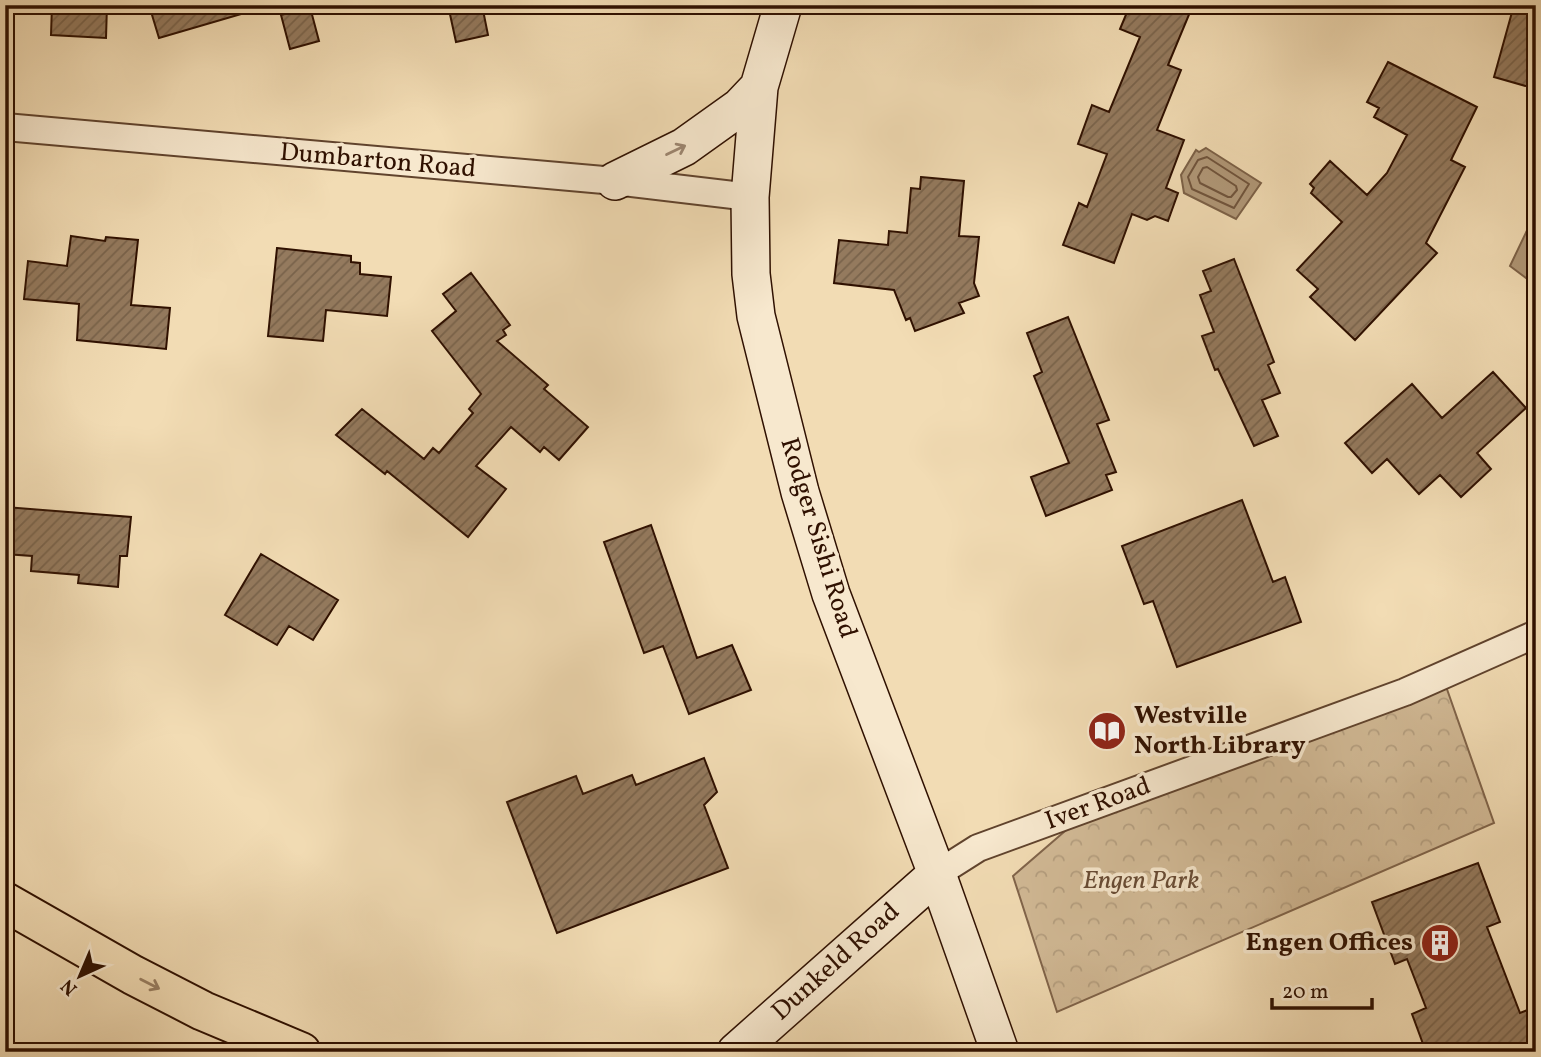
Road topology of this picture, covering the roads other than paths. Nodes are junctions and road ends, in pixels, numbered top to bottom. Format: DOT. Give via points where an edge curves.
graph roads {
  1 [pos="783,5"];
  2 [pos="759,87"];
  3 [pos="5,127"];
  4 [pos="615,181"];
  5 [pos="750,197"];
  6 [pos="1536,634"];
  7 [pos="937,874"];
  8 [pos="5,902"];
  9 [pos="301,1052"];
  10 [pos="736,1052"];
  11 [pos="1000,1052"];
  1 -- 2 [label="main road, Rodger Sishi Road"];
  4 -- 2 [label="main road, one-way" via="684,147 740,107"];
  2 -- 5 [label="main road, Rodger Sishi Road"];
  3 -- 4 [label="street, Dumbarton Road"];
  4 -- 5 [label="street, Dumbarton Road"];
  5 -- 7 [label="main road, Rodger Sishi Road" via="756,316 800,492 831,594"];
  6 -- 7 [label="street, Iver Road" via="1405,692 978,848"];
  7 -- 10 [label="main road, Dunkeld Road"];
  7 -- 11 [label="main road, Rodger Sishi Road"];
  8 -- 9 [label="highway, one-way" via="203,1011"];
}
